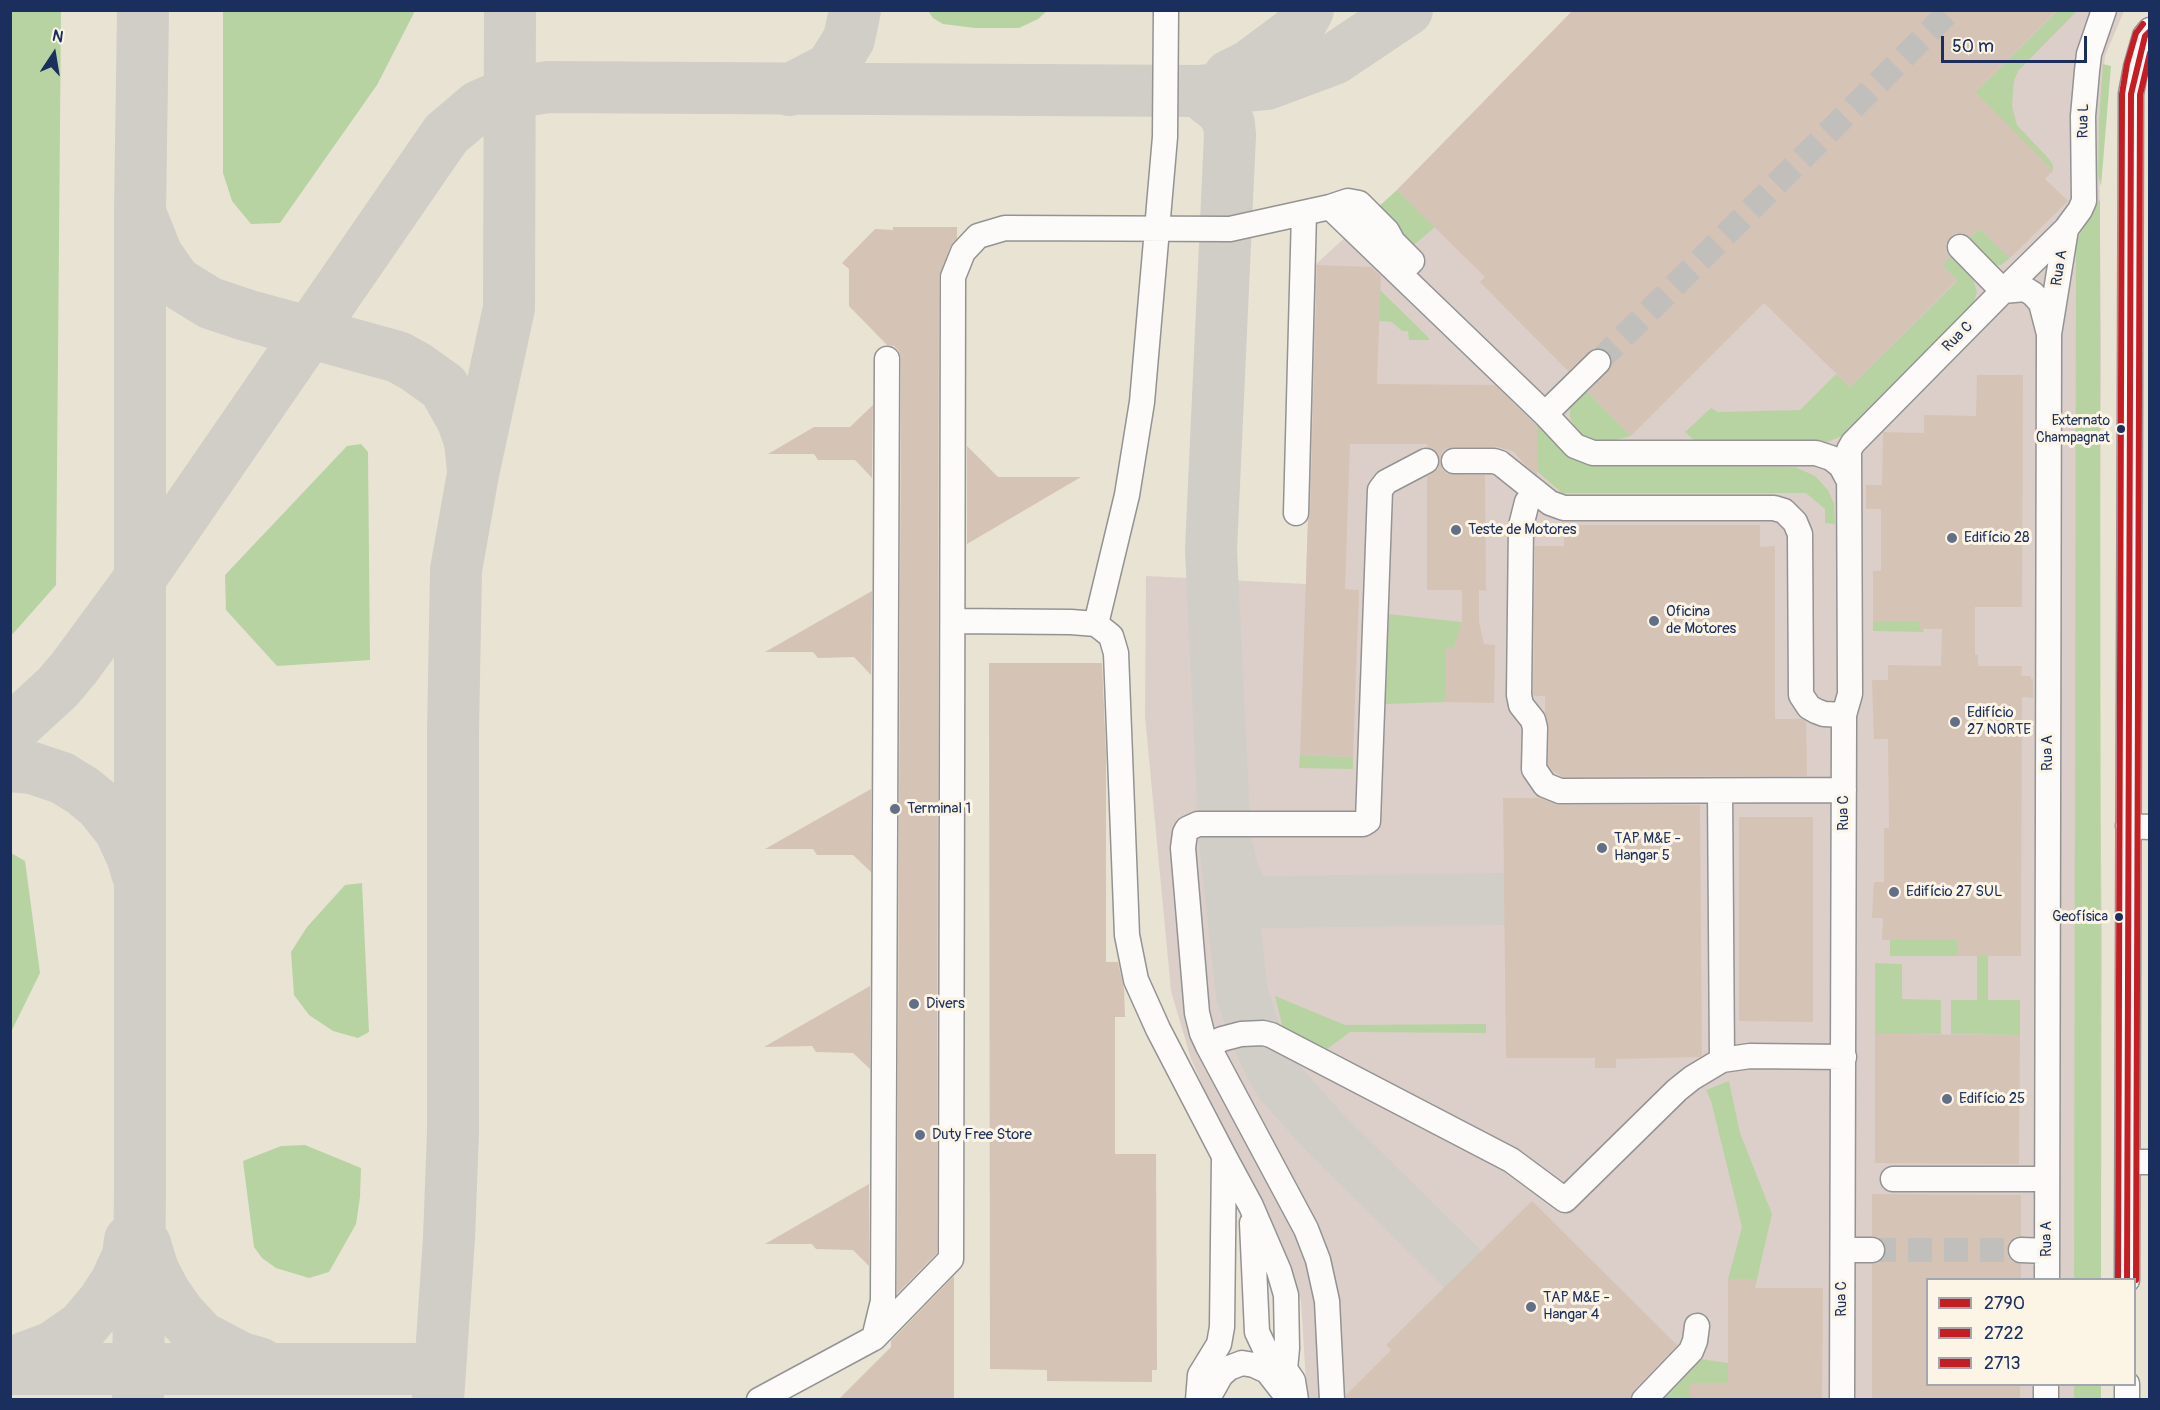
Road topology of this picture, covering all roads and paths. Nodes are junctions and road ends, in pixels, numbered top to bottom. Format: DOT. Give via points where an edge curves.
graph roads {
  1 [pos="1166,10"];
  2 [pos="2104,10"];
  3 [pos="2150,30"];
  4 [pos="1304,213"];
  5 [pos="1158,228"];
  6 [pos="2066,229"];
  7 [pos="1960,247"];
  8 [pos="2003,291"];
  9 [pos="2140,319"];
  10 [pos="2049,334"];
  11 [pos="886,359"];
  12 [pos="1598,362"];
  13 [pos="1545,414"];
  14 [pos="1853,443"];
  15 [pos="2139,452"];
  16 [pos="1816,453"];
  17 [pos="1426,461"];
  18 [pos="1454,461"];
  19 [pos="1848,479"];
  20 [pos="1535,491"];
  21 [pos="1296,513"];
  22 [pos="953,621"];
  23 [pos="1096,624"];
  24 [pos="1844,715"];
  25 [pos="2139,787"];
  26 [pos="1844,790"];
  27 [pos="1720,791"];
  28 [pos="2139,826"];
  29 [pos="2139,964"];
  30 [pos="1208,1046"];
  31 [pos="1844,1057"];
  32 [pos="1722,1060"];
  33 [pos="1224,1156"];
  34 [pos="2139,1162"];
  35 [pos="1893,1179"];
  36 [pos="2047,1179"];
  37 [pos="1843,1250"];
  38 [pos="1872,1250"];
  39 [pos="2021,1250"];
  40 [pos="2047,1251"];
  41 [pos="2047,1278"];
  42 [pos="2127,1278"];
  43 [pos="1697,1326"];
  44 [pos="874,1338"];
  45 [pos="1286,1388"];
  46 [pos="759,1400"];
  47 [pos="1198,1400"];
  48 [pos="1207,1400"];
  49 [pos="1332,1400"];
  50 [pos="1644,1400"];
  51 [pos="1842,1400"];
  1 -- 5 [label="street" via="1165,137"];
  2 -- 6 [label="street, Rua L" via="2087,71 2083,206"];
  3 -- 9 [label="street" via="2145,36 2131,94"];
  4 -- 5 [label="street" via="1230,229"];
  4 -- 13 [label="street" via="1348,201 1359,203 1387,231 1406,267"];
  4 -- 21 [label="street"];
  5 -- 22 [label="street" via="1005,228 978,236 963,252 953,277"];
  5 -- 23 [label="street" via="1141,414 1127,495"];
  6 -- 8 [label="street, Rua C"];
  6 -- 10 [label="street, Rua A"];
  7 -- 8 [label="street"];
  8 -- 10 [label="street" via="2025,290 2033,294 2041,303"];
  8 -- 14 [label="street, Rua C"];
  9 -- 15 [label="street"];
  10 -- 36 [label="street, Rua A"];
  11 -- 44 [label="street" via="884,1301"];
  12 -- 13 [label="street"];
  13 -- 16 [label="street" via="1575,446 1593,453"];
  14 -- 16 [label="street" via="1835,453"];
  14 -- 19 [label="street, Rua C"];
  15 -- 25 [label="street"];
  16 -- 19 [label="street" via="1841,466"];
  17 -- 30 [label="street" via="1386,482 1380,490 1368,821 1198,825 1185,833 1197,1013"];
  18 -- 20 [label="street" via="1500,463"];
  19 -- 24 [label="street, Rua C" via="1850,694"];
  20 -- 24 [label="street" via="1564,508 1774,508 1784,512 1795,522 1800,534 1801,694 1816,711"];
  20 -- 27 [label="street" via="1527,502 1521,526 1519,695 1535,728 1534,769 1539,778 1560,791"];
  22 -- 23 [label="street"];
  22 -- 44 [label="street" via="951,1259"];
  23 -- 33 [label="street" via="1111,636 1116,653 1127,935 1136,981"];
  24 -- 26 [label="street, Rua C"];
  25 -- 28 [label="street"];
  26 -- 27 [label="street"];
  26 -- 31 [label="street, Rua C"];
  27 -- 32 [label="street"];
  28 -- 29 [label="street"];
  29 -- 34 [label="street"];
  30 -- 32 [label="street" via="1241,1034 1271,1035 1511,1160 1565,1200 1677,1090"];
  30 -- 49 [label="street" via="1306,1229 1318,1260 1327,1301"];
  31 -- 32 [label="street" via="1761,1056"];
  31 -- 37 [label="street, Rua C"];
  33 -- 45 [label="street" via="1251,1206 1257,1332"];
  33 -- 47 [label="street" via="1222,1328 1219,1344 1200,1375"];
  34 -- 42 [label="street"];
  35 -- 36 [label="street"];
  36 -- 40 [label="street, Rua A"];
  37 -- 38 [label="street"];
  37 -- 51 [label="street, Rua C"];
  39 -- 40 [label="street"];
  40 -- 41 [label="street, Rua A"];
  43 -- 50 [label="street" via="1691,1351"];
  44 -- 46 [label="street"];
  45 -- 48 [label="street" via="1267,1371 1242,1363 1221,1375"];
}
